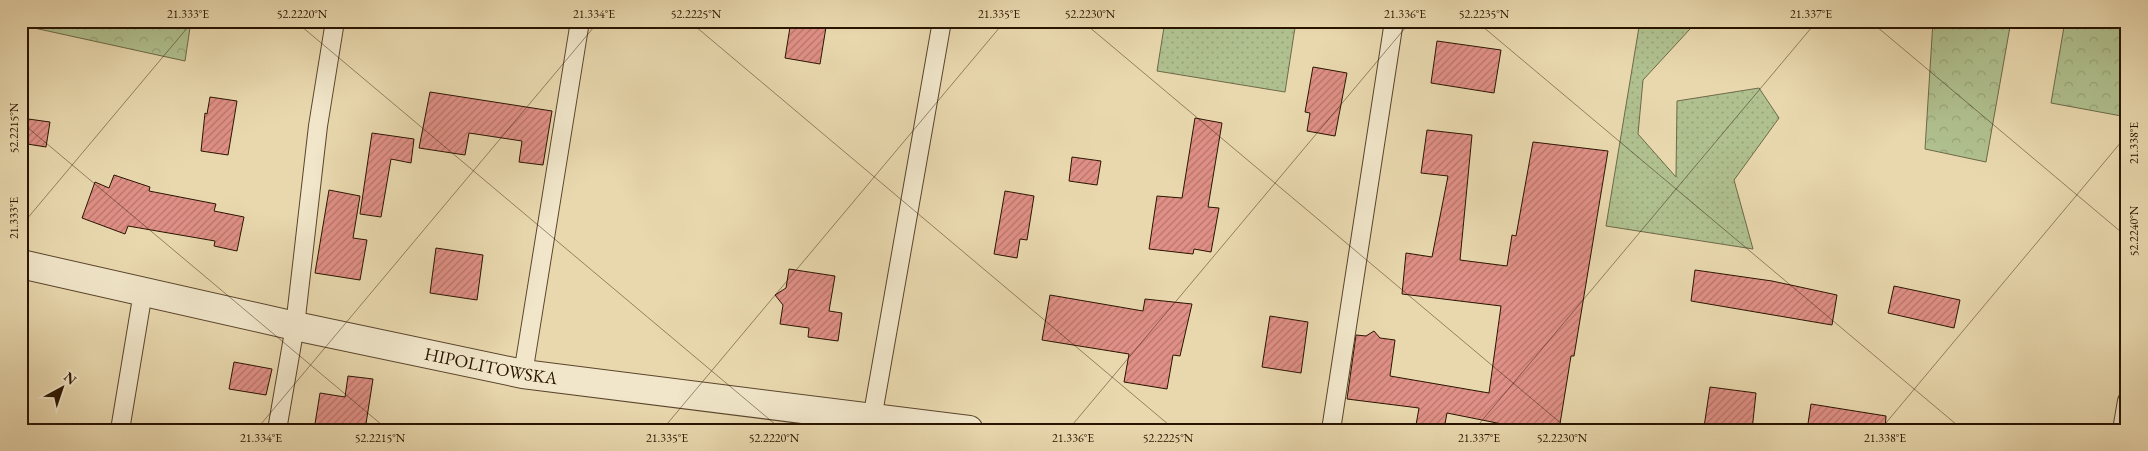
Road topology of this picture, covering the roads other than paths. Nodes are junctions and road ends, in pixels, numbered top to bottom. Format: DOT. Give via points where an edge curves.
graph roads {
  1 [pos="335,21"];
  2 [pos="580,21"];
  3 [pos="942,21"];
  4 [pos="1394,21"];
  5 [pos="21,264"];
  6 [pos="143,292"];
  7 [pos="295,326"];
  8 [pos="523,374"];
  9 [pos="2127,401"];
  10 [pos="872,419"];
  11 [pos="120,430"];
  12 [pos="277,430"];
  13 [pos="969,430"];
  14 [pos="1331,430"];
  15 [pos="2122,430"];
  1 -- 7 [label="lane" via="318,126"];
  2 -- 8 [label="lane"];
  3 -- 10 [label="lane"];
  4 -- 14 [label="lane"];
  5 -- 6 [label="street, HIPOLITOWSKA"];
  6 -- 7 [label="street, HIPOLITOWSKA"];
  6 -- 11 [label="lane"];
  7 -- 8 [label="street, HIPOLITOWSKA"];
  7 -- 12 [label="lane"];
  8 -- 10 [label="street, HIPOLITOWSKA"];
  9 -- 15 [label="lane"];
  10 -- 13 [label="street, HIPOLITOWSKA"];
}
